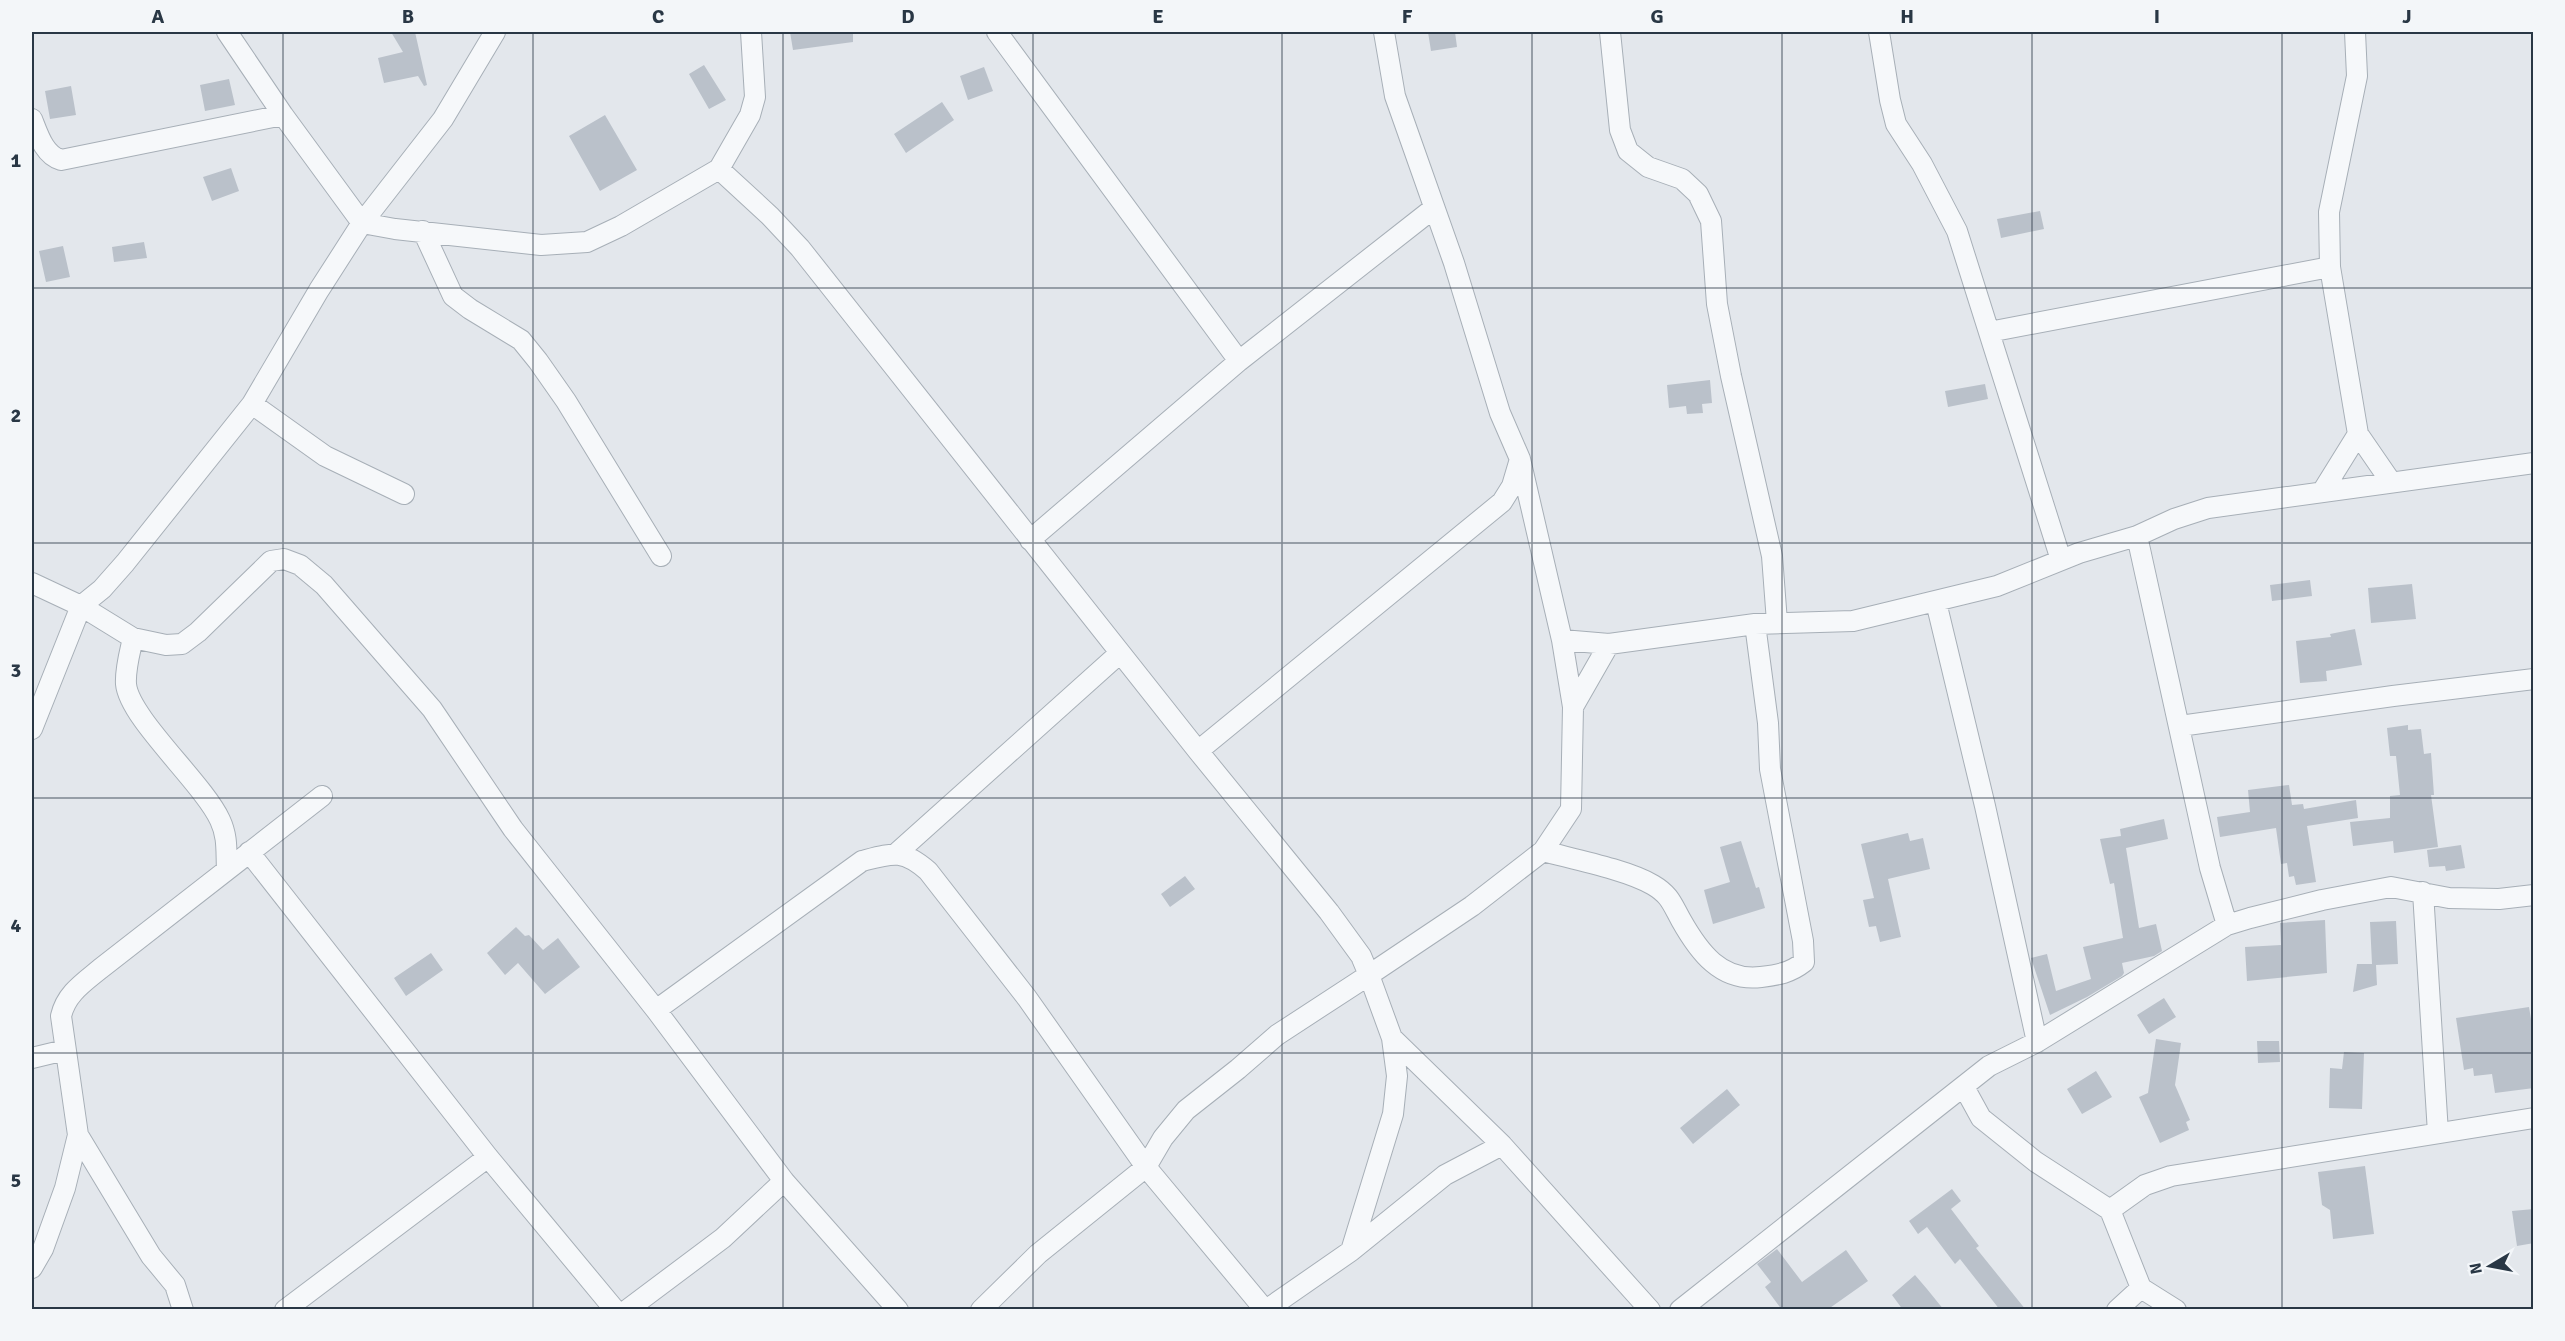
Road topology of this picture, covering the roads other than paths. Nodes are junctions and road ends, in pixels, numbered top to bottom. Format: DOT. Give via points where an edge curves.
graph roads {
  1 [pos="227,32"];
  2 [pos="495,32"];
  3 [pos="751,32"];
  4 [pos="997,32"];
  5 [pos="1384,32"];
  6 [pos="1610,32"];
  7 [pos="1879,32"];
  8 [pos="2355,32"];
  9 [pos="283,115"];
  10 [pos="32,119"];
  11 [pos="719,169"];
  12 [pos="1434,208"];
  13 [pos="362,223"];
  14 [pos="423,231"];
  15 [pos="2330,267"];
  16 [pos="1989,332"];
  17 [pos="1239,361"];
  18 [pos="252,404"];
  19 [pos="2358,435"];
  20 [pos="1520,459"];
  21 [pos="2534,463"];
  22 [pos="2391,482"];
  23 [pos="2322,492"];
  24 [pos="404,494"];
  25 [pos="1502,502"];
  26 [pos="1533,512"];
  27 [pos="2137,537"];
  28 [pos="1030,540"];
  29 [pos="661,556"];
  30 [pos="2061,560"];
  31 [pos="32,583"];
  32 [pos="1936,602"];
  33 [pos="81,606"];
  34 [pos="1777,622"];
  35 [pos="1755,624"];
  36 [pos="133,638"];
  37 [pos="1562,640"];
  38 [pos="1609,644"];
  39 [pos="1120,653"];
  40 [pos="2534,679"];
  41 [pos="1573,707"];
  42 [pos="2180,726"];
  43 [pos="32,729"];
  44 [pos="1198,751"];
  45 [pos="322,796"];
  46 [pos="1543,851"];
  47 [pos="249,852"];
  48 [pos="898,852"];
  49 [pos="227,869"];
  50 [pos="2423,892"];
  51 [pos="2534,895"];
  52 [pos="2228,925"];
  53 [pos="1369,975"];
  54 [pos="656,1010"];
  55 [pos="1392,1038"];
  56 [pos="2037,1042"];
  57 [pos="65,1050"];
  58 [pos="32,1058"];
  59 [pos="1964,1087"];
  60 [pos="2534,1118"];
  61 [pos="2438,1133"];
  62 [pos="78,1135"];
  63 [pos="1502,1144"];
  64 [pos="488,1157"];
  65 [pos="1146,1167"];
  66 [pos="784,1181"];
  67 [pos="2110,1210"];
  68 [pos="1351,1251"];
  69 [pos="32,1268"];
  70 [pos="2141,1288"];
  71 [pos="183,1310"];
  72 [pos="285,1310"];
  73 [pos="615,1310"];
  74 [pos="627,1310"];
  75 [pos="898,1310"];
  76 [pos="981,1310"];
  77 [pos="1265,1310"];
  78 [pos="1650,1310"];
  79 [pos="1680,1310"];
  80 [pos="2117,1310"];
  81 [pos="2176,1310"];
  1 -- 9 [label="street"];
  2 -- 13 [label="street" via="443,119"];
  3 -- 11 [label="street" via="755,97 750,115"];
  4 -- 17 [label="street"];
  5 -- 12 [label="street" via="1395,96"];
  6 -- 34 [label="street" via="1620,130 1628,151 1648,167 1682,179 1698,194 1711,221 1717,304 1772,556"];
  7 -- 16 [label="street" via="1896,124 1923,164 1957,231"];
  8 -- 15 [label="street" via="2357,76 2329,213"];
  9 -- 10 [label="street" via="61,160 52,157 42,143"];
  9 -- 13 [label="street"];
  11 -- 14 [label="street" via="587,242 541,245"];
  11 -- 28 [label="street" via="800,248"];
  12 -- 17 [label="street"];
  12 -- 20 [label="street" via="1500,413"];
  13 -- 14 [label="street"];
  13 -- 18 [label="street"];
  14 -- 29 [label="street" via="453,296 521,340 538,361 567,401"];
  15 -- 16 [label="street"];
  15 -- 19 [label="street"];
  16 -- 30 [label="street"];
  17 -- 28 [label="street"];
  18 -- 24 [label="street" via="326,456"];
  18 -- 33 [label="street" via="125,563"];
  19 -- 22 [label="street"];
  19 -- 23 [label="street"];
  20 -- 25 [label="street" via="1512,486"];
  20 -- 26 [label="street"];
  21 -- 22 [label="street"];
  22 -- 23 [label="street"];
  23 -- 27 [label="street" via="2208,508"];
  25 -- 26 [label="street"];
  25 -- 44 [label="street"];
  26 -- 37 [label="street"];
  27 -- 30 [label="street"];
  27 -- 42 [label="street"];
  28 -- 39 [label="street"];
  30 -- 32 [label="street" via="1997,586"];
  31 -- 33 [label="street"];
  32 -- 34 [label="street" via="1853,621"];
  32 -- 56 [label="street"];
  33 -- 36 [label="street"];
  33 -- 43 [label="street"];
  34 -- 35 [label="street"];
  35 -- 38 [label="street"];
  35 -- 46 [label="street" via="1770,770 1804,962 1782,975 1750,978 1725,973 1688,933 1669,896 1651,884"];
  36 -- 49 [label="street" via="126,685 132,703 220,819 228,841"];
  36 -- 54 [label="street" via="182,644 271,561 284,559 300,565 324,585 432,709 513,829"];
  37 -- 38 [label="street"];
  37 -- 41 [label="street"];
  38 -- 41 [label="street"];
  39 -- 44 [label="street"];
  39 -- 48 [label="street"];
  40 -- 42 [label="street"];
  41 -- 46 [label="street" via="1570,809"];
  42 -- 52 [label="street" via="2210,868"];
  44 -- 53 [label="street" via="1329,912 1361,956"];
  45 -- 47 [label="street"];
  46 -- 53 [label="street" via="1472,906"];
  47 -- 49 [label="street"];
  47 -- 64 [label="street"];
  48 -- 54 [label="street" via="862,861"];
  48 -- 65 [label="street" via="928,871 1027,998"];
  49 -- 57 [label="street" via="77,987 64,1002 61,1016"];
  50 -- 51 [label="street" via="2459,899"];
  50 -- 52 [label="street" via="2391,887 2322,900"];
  50 -- 61 [label="street"];
  52 -- 56 [label="street"];
  53 -- 55 [label="street"];
  53 -- 65 [label="street" via="1277,1035 1186,1110 1163,1137"];
  54 -- 66 [label="street"];
  55 -- 63 [label="street"];
  55 -- 68 [label="street" via="1397,1076 1393,1114"];
  56 -- 59 [label="street" via="1989,1066"];
  57 -- 58 [label="street"];
  57 -- 62 [label="street"];
  59 -- 67 [label="street" via="1981,1118 2036,1162"];
  59 -- 79 [label="street"];
  60 -- 61 [label="street"];
  61 -- 67 [label="street" via="2157,1179"];
  62 -- 69 [label="street" via="65,1188"];
  62 -- 71 [label="street" via="152,1256 175,1285"];
  63 -- 68 [label="street" via="1445,1175"];
  63 -- 78 [label="street"];
  64 -- 72 [label="street"];
  64 -- 73 [label="street"];
  65 -- 76 [label="street" via="1038,1254"];
  65 -- 77 [label="street"];
  66 -- 74 [label="street" via="723,1238"];
  66 -- 75 [label="street"];
  67 -- 70 [label="street"];
  68 -- 77 [label="street"];
  70 -- 80 [label="street"];
  70 -- 81 [label="street"];
}
